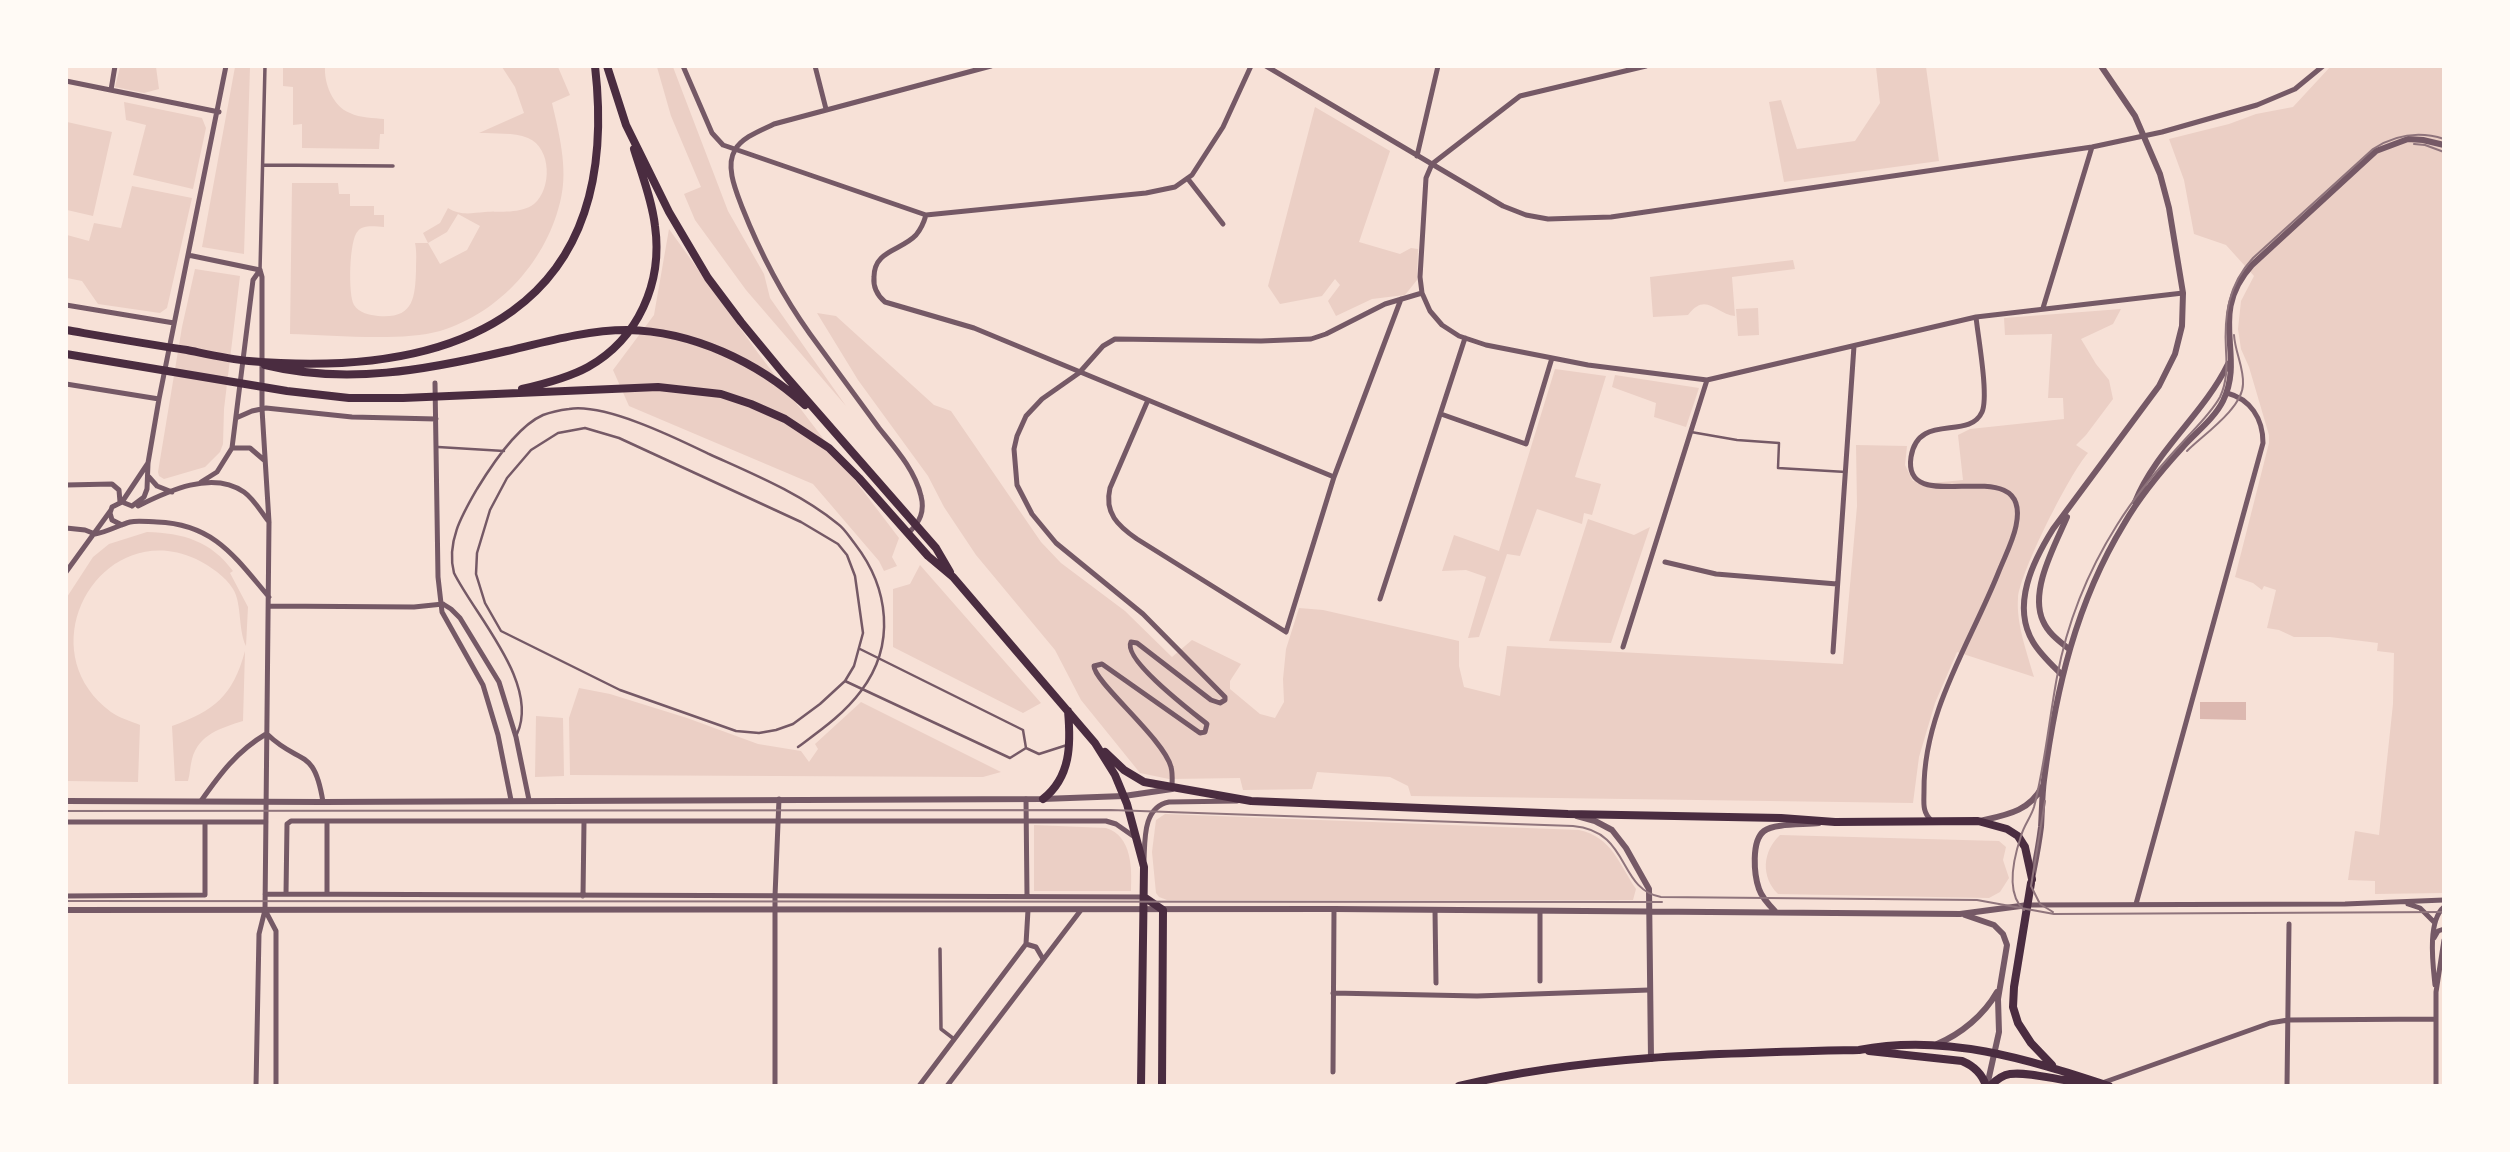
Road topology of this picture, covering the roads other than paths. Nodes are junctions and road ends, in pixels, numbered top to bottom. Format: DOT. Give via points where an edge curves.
graph roads {
  1 [pos="116,66"];
  2 [pos="226,66"];
  3 [pos="265,66"];
  4 [pos="595,66"];
  5 [pos="607,66"];
  6 [pos="683,66"];
  7 [pos="815,66"];
  8 [pos="991,66"];
  9 [pos="1251,66"];
  10 [pos="1266,66"];
  11 [pos="1438,66"];
  12 [pos="1646,66"];
  13 [pos="2101,66"];
  14 [pos="2323,66"];
  15 [pos="66,81"];
  16 [pos="111,90"];
  17 [pos="826,109"];
  18 [pos="219,111"];
  19 [pos="626,125"];
  20 [pos="2145,136"];
  21 [pos="2444,145"];
  22 [pos="2092,147"];
  23 [pos="735,149"];
  24 [pos="1417,156"];
  25 [pos="1432,164"];
  26 [pos="264,165"];
  27 [pos="393,166"];
  28 [pos="1188,179"];
  29 [pos="926,215"];
  30 [pos="1223,224"];
  31 [pos="188,255"];
  32 [pos="260,270"];
  33 [pos="1422,293"];
  34 [pos="2183,293"];
  35 [pos="1401,299"];
  36 [pos="66,305"];
  37 [pos="2043,308"];
  38 [pos="1976,317"];
  39 [pos="174,323"];
  40 [pos="66,330"];
  41 [pos="245,338"];
  42 [pos="1465,338"];
  43 [pos="262,340"];
  44 [pos="1854,346"];
  45 [pos="66,354"];
  46 [pos="1552,358"];
  47 [pos="2230,360"];
  48 [pos="248,361"];
  49 [pos="1079,373"];
  50 [pos="1707,380"];
  51 [pos="435,383"];
  52 [pos="66,384"];
  53 [pos="509,393"];
  54 [pos="2227,393"];
  55 [pos="159,399"];
  56 [pos="1148,400"];
  57 [pos="262,409"];
  58 [pos="1441,414"];
  59 [pos="236,418"];
  60 [pos="436,419"];
  61 [pos="831,428"];
  62 [pos="1691,432"];
  63 [pos="436,447"];
  64 [pos="232,448"];
  65 [pos="504,451"];
  66 [pos="264,460"];
  67 [pos="148,463"];
  68 [pos="1846,472"];
  69 [pos="149,477"];
  70 [pos="1334,477"];
  71 [pos="201,482"];
  72 [pos="66,485"];
  73 [pos="172,492"];
  74 [pos="121,502"];
  75 [pos="132,507"];
  76 [pos="2070,508"];
  77 [pos="111,510"];
  78 [pos="2130,514"];
  79 [pos="130,522"];
  80 [pos="269,522"];
  81 [pos="122,525"];
  82 [pos="917,526"];
  83 [pos="66,528"];
  84 [pos="908,533"];
  85 [pos="95,534"];
  86 [pos="1665,562"];
  87 [pos="66,572"];
  88 [pos="953,577"];
  89 [pos="1837,584"];
  90 [pos="269,597"];
  91 [pos="1380,598"];
  92 [pos="443,604"];
  93 [pos="269,607"];
  94 [pos="1623,647"];
  95 [pos="860,649"];
  96 [pos="2069,649"];
  97 [pos="1833,652"];
  98 [pos="879,657"];
  99 [pos="2062,675"];
  100 [pos="845,681"];
  101 [pos="862,689"];
  102 [pos="503,691"];
  103 [pos="487,696"];
  104 [pos="1068,712"];
  105 [pos="266,734"];
  106 [pos="516,737"];
  107 [pos="1095,743"];
  108 [pos="1070,744"];
  109 [pos="798,747"];
  110 [pos="1026,748"];
  111 [pos="2043,782"];
  112 [pos="1172,789"];
  113 [pos="1124,796"];
  114 [pos="779,799"];
  115 [pos="1027,799"];
  116 [pos="1043,799"];
  117 [pos="512,800"];
  118 [pos="529,800"];
  119 [pos="66,801"];
  120 [pos="201,801"];
  121 [pos="1251,801"];
  122 [pos="266,802"];
  123 [pos="323,802"];
  124 [pos="1568,814"];
  125 [pos="327,821"];
  126 [pos="778,821"];
  127 [pos="1027,821"];
  128 [pos="1978,821"];
  129 [pos="66,822"];
  130 [pos="205,822"];
  131 [pos="266,822"];
  132 [pos="584,822"];
  133 [pos="1835,822"];
  134 [pos="1933,822"];
  135 [pos="1136,838"];
  136 [pos="1144,867"];
  137 [pos="2032,881"];
  138 [pos="265,894"];
  139 [pos="286,894"];
  140 [pos="327,894"];
  141 [pos="66,896"];
  142 [pos="583,896"];
  143 [pos="775,896"];
  144 [pos="1027,896"];
  145 [pos="1144,897"];
  146 [pos="2444,901"];
  147 [pos="2402,903"];
  148 [pos="2136,904"];
  149 [pos="2028,905"];
  150 [pos="2444,907"];
  151 [pos="66,909"];
  152 [pos="1334,909"];
  153 [pos="265,910"];
  154 [pos="775,910"];
  155 [pos="1028,910"];
  156 [pos="1081,910"];
  157 [pos="1143,910"];
  158 [pos="1163,910"];
  159 [pos="1435,910"];
  160 [pos="1540,911"];
  161 [pos="1775,911"];
  162 [pos="1650,912"];
  163 [pos="1960,914"];
  164 [pos="2434,922"];
  165 [pos="2289,924"];
  166 [pos="2444,929"];
  167 [pos="2444,940"];
  168 [pos="2433,943"];
  169 [pos="1026,944"];
  170 [pos="940,949"];
  171 [pos="1043,958"];
  172 [pos="1540,981"];
  173 [pos="1436,984"];
  174 [pos="2000,984"];
  175 [pos="1649,990"];
  176 [pos="2436,992"];
  177 [pos="1333,993"];
  178 [pos="2435,1019"];
  179 [pos="2288,1020"];
  180 [pos="954,1039"];
  181 [pos="1937,1044"];
  182 [pos="1859,1050"];
  183 [pos="1995,1053"];
  184 [pos="1651,1059"];
  185 [pos="2055,1066"];
  186 [pos="1333,1072"];
  187 [pos="2105,1084"];
  188 [pos="256,1086"];
  189 [pos="275,1086"];
  190 [pos="775,1086"];
  191 [pos="919,1086"];
  192 [pos="947,1086"];
  193 [pos="1141,1086"];
  194 [pos="1162,1086"];
  195 [pos="1459,1086"];
  196 [pos="1988,1086"];
  197 [pos="2287,1086"];
  198 [pos="2435,1086"];
  1 -- 16 [label="street"];
  2 -- 18 [label="street"];
  3 -- 26 [label="street"];
  4 -- 48 [label="main road" via="598,153 580,226 552,273 516,309 463,339 405,356 333,363"];
  5 -- 19 [label="main road"];
  6 -- 23 [label="street" via="715,138"];
  7 -- 17 [label="street"];
  8 -- 17 [label="street"];
  9 -- 28 [label="street" via="1216,139"];
  10 -- 24 [label="street"];
  11 -- 24 [label="street"];
  12 -- 25 [label="street" via="1524,94"];
  13 -- 20 [label="street"];
  14 -- 20 [label="street" via="2295,89 2267,101"];
  15 -- 16 [label="street"];
  16 -- 18 [label="street"];
  17 -- 23 [label="street" via="774,124"];
  18 -- 31 [label="street"];
  19 -- 53 [label="main road" via="656,230 650,292 633,327 605,356 557,380"];
  19 -- 61 [label="main road" via="668,212 704,272 740,322"];
  20 -- 22 [label="street"];
  20 -- 34 [label="street" via="2169,208"];
  21 -- 47 [label="street" via="2408,139 2376,151 2252,265 2240,280 2229,311"];
  22 -- 25 [label="street" via="1586,220 1525,215"];
  22 -- 37 [label="street"];
  23 -- 29 [label="street"];
  23 -- 82 [label="street" via="734,180 755,238 808,331 908,468 922,500"];
  24 -- 25 [label="street"];
  25 -- 33 [label="street" via="1426,178"];
  26 -- 27 [label="street"];
  26 -- 32 [label="street"];
  28 -- 29 [label="street" via="1168,190 1146,194"];
  28 -- 30 [label="street"];
  29 -- 49 [label="street" via="915,235 877,264 874,281 880,298 974,328"];
  31 -- 32 [label="street"];
  31 -- 39 [label="street"];
  32 -- 41 [label="street" via="253,280"];
  32 -- 43 [label="street"];
  33 -- 35 [label="street"];
  33 -- 42 [label="street" via="1438,320"];
  34 -- 37 [label="street"];
  34 -- 76 [label="street" via="2180,336 2164,378"];
  35 -- 49 [label="street" via="1311,338 1119,338 1103,346"];
  35 -- 70 [label="street"];
  36 -- 39 [label="street"];
  37 -- 38 [label="street"];
  38 -- 44 [label="street"];
  38 -- 134 [label="street" via="1982,412 1969,424 1925,434 1915,445 1912,472 1922,481 1943,487 2000,488 2013,497 2018,511 1987,603 1928,739 1924,812"];
  39 -- 55 [label="street"];
  40 -- 48 [label="main road"];
  41 -- 43 [label="street"];
  41 -- 59 [label="street"];
  42 -- 46 [label="street"];
  42 -- 58 [label="street"];
  43 -- 57 [label="street"];
  44 -- 50 [label="street"];
  44 -- 68 [label="street"];
  45 -- 53 [label="main road" via="332,397"];
  46 -- 50 [label="street"];
  46 -- 58 [label="street" via="1526,444"];
  47 -- 54 [label="street"];
  47 -- 78 [label="street" via="2211,395 2148,473"];
  48 -- 61 [label="main road" via="320,373 383,374 617,330 650,331 716,349 751,366"];
  49 -- 56 [label="street"];
  49 -- 112 [label="street" via="1026,416 1015,444 1015,476 1027,506 1056,543 1136,608 1223,693 1223,702 1211,700 1137,643 1129,644 1152,677 1207,724 1200,733 1102,664 1094,666 1095,674 1168,759"];
  50 -- 62 [label="street"];
  51 -- 60 [label="street"];
  52 -- 55 [label="street"];
  53 -- 84 [label="main road" via="668,387 711,391 751,404 820,442"];
  54 -- 78 [label="street"];
  54 -- 148 [label="street" via="2238,396 2255,412 2263,443"];
  55 -- 67 [label="street"];
  56 -- 70 [label="street"];
  56 -- 70 [label="street" via="1110,488 1112,516 1137,539 1286,632"];
  57 -- 59 [label="street"];
  57 -- 60 [label="street"];
  57 -- 66 [label="street"];
  58 -- 91 [label="street"];
  59 -- 64 [label="street"];
  60 -- 63 [label="street"];
  61 -- 82 [label="main road"];
  62 -- 68 [label="lane" via="1779,443 1778,468"];
  62 -- 94 [label="street"];
  63 -- 65 [label="lane"];
  63 -- 92 [label="street" via="438,577"];
  64 -- 66 [label="street" via="250,448"];
  64 -- 71 [label="street" via="217,472"];
  65 -- 98 [label="lane" via="542,415 572,408 599,410 663,432 781,487 840,525 868,561 878,582 883,613"];
  65 -- 106 [label="lane" via="460,520 452,561 457,579 516,681 523,715"];
  66 -- 80 [label="street"];
  67 -- 69 [label="street"];
  67 -- 74 [label="street"];
  68 -- 89 [label="street"];
  69 -- 73 [label="street"];
  69 -- 75 [label="street" via="145,495"];
  71 -- 73 [label="street"];
  71 -- 80 [label="street" via="240,489"];
  72 -- 74 [label="street" via="110,484 119,490"];
  73 -- 75 [label="street"];
  74 -- 75 [label="street"];
  74 -- 77 [label="street"];
  75 -- 79 [label="street"];
  76 -- 96 [label="street" via="2038,600 2045,625"];
  76 -- 99 [label="street" via="2040,552 2024,599 2033,642"];
  77 -- 81 [label="street" via="112,520"];
  77 -- 85 [label="street"];
  78 -- 96 [label="street" via="2088,593"];
  79 -- 81 [label="street"];
  79 -- 90 [label="street" via="176,524 206,534 224,546"];
  80 -- 90 [label="street"];
  81 -- 85 [label="street"];
  82 -- 84 [label="street"];
  82 -- 88 [label="main road"];
  83 -- 85 [label="street"];
  84 -- 88 [label="main road"];
  85 -- 87 [label="street"];
  86 -- 89 [label="street" via="1716,575"];
  88 -- 104 [label="main road"];
  89 -- 97 [label="street"];
  90 -- 93 [label="street"];
  92 -- 93 [label="street"];
  92 -- 102 [label="street" via="467,627"];
  92 -- 103 [label="street" via="443,615"];
  93 -- 105 [label="street"];
  95 -- 98 [label="lane"];
  95 -- 100 [label="lane"];
  95 -- 100 [label="lane" via="863,633 855,576 838,544 801,522 620,438 585,428 558,433 527,455 498,492 475,567 481,595 501,631 620,690 736,731 759,733 793,724"];
  96 -- 99 [label="street"];
  98 -- 101 [label="lane"];
  98 -- 110 [label="lane" via="1023,730"];
  99 -- 111 [label="street"];
  100 -- 101 [label="lane"];
  101 -- 109 [label="lane" via="832,722"];
  101 -- 110 [label="lane" via="1010,758"];
  102 -- 103 [label="street"];
  102 -- 106 [label="street"];
  103 -- 117 [label="street"];
  104 -- 107 [label="main road"];
  104 -- 108 [label="main road"];
  105 -- 120 [label="street" via="232,759"];
  105 -- 122 [label="street"];
  105 -- 123 [label="street" via="310,763"];
  106 -- 118 [label="street"];
  107 -- 112 [label="main road" via="1134,777"];
  107 -- 113 [label="main road"];
  108 -- 110 [label="lane" via="1039,754"];
  108 -- 116 [label="main road" via="1057,785"];
  111 -- 128 [label="street" via="2023,809"];
  111 -- 137 [label="street"];
  112 -- 113 [label="street"];
  112 -- 121 [label="main road"];
  113 -- 116 [label="street"];
  113 -- 135 [label="main road"];
  114 -- 115 [label="street"];
  114 -- 118 [label="street"];
  114 -- 126 [label="street"];
  115 -- 116 [label="street"];
  115 -- 127 [label="street"];
  117 -- 118 [label="street"];
  117 -- 123 [label="street"];
  119 -- 120 [label="street"];
  120 -- 122 [label="street"];
  121 -- 124 [label="main road"];
  121 -- 136 [label="street" via="1160,805 1148,823"];
  122 -- 123 [label="street"];
  122 -- 131 [label="street"];
  124 -- 133 [label="main road"];
  124 -- 162 [label="street" via="1601,823 1622,842 1647,885"];
  125 -- 132 [label="street"];
  125 -- 139 [label="street" via="288,823"];
  125 -- 140 [label="street"];
  126 -- 127 [label="street"];
  126 -- 132 [label="street"];
  126 -- 143 [label="street"];
  127 -- 135 [label="street" via="1106,821"];
  127 -- 144 [label="street"];
  128 -- 134 [label="main road"];
  128 -- 137 [label="main road" via="2018,836"];
  129 -- 130 [label="street"];
  130 -- 131 [label="street"];
  130 -- 141 [label="street" via="205,895"];
  131 -- 138 [label="street"];
  132 -- 142 [label="street"];
  133 -- 134 [label="main road"];
  133 -- 161 [label="street" via="1774,827 1759,836 1758,887"];
  135 -- 136 [label="main road"];
  136 -- 145 [label="main road"];
  137 -- 149 [label="main road"];
  138 -- 139 [label="street"];
  138 -- 153 [label="street"];
  139 -- 140 [label="street"];
  140 -- 142 [label="street"];
  142 -- 143 [label="street"];
  143 -- 144 [label="street"];
  143 -- 154 [label="street"];
  144 -- 145 [label="street"];
  145 -- 157 [label="main road"];
  145 -- 158 [label="main road"];
  146 -- 147 [label="street"];
  147 -- 148 [label="street"];
  147 -- 164 [label="street" via="2420,908"];
  148 -- 149 [label="street"];
  149 -- 163 [label="street"];
  149 -- 185 [label="main road" via="2013,1007 2035,1048"];
  150 -- 164 [label="street"];
  151 -- 153 [label="street"];
  152 -- 158 [label="street"];
  152 -- 159 [label="street"];
  152 -- 177 [label="street"];
  153 -- 154 [label="street"];
  153 -- 188 [label="street" via="259,934"];
  153 -- 189 [label="street" via="276,931"];
  154 -- 155 [label="street"];
  154 -- 190 [label="street"];
  155 -- 156 [label="street"];
  155 -- 169 [label="street"];
  156 -- 157 [label="street"];
  156 -- 171 [label="street"];
  157 -- 158 [label="street"];
  157 -- 193 [label="main road"];
  158 -- 194 [label="main road"];
  159 -- 160 [label="street"];
  159 -- 173 [label="street"];
  160 -- 162 [label="street"];
  160 -- 172 [label="street"];
  161 -- 162 [label="street"];
  161 -- 163 [label="street"];
  162 -- 175 [label="street"];
  163 -- 174 [label="street" via="1987,921 2003,934 2007,950"];
  164 -- 168 [label="street"];
  165 -- 179 [label="street"];
  166 -- 168 [label="street"];
  167 -- 176 [label="street"];
  168 -- 176 [label="street"];
  169 -- 171 [label="street"];
  169 -- 180 [label="street"];
  170 -- 180 [label="street" via="941,1029"];
  171 -- 192 [label="street"];
  174 -- 181 [label="street" via="1978,1016"];
  174 -- 183 [label="street"];
  175 -- 177 [label="street" via="1477,996"];
  175 -- 184 [label="street"];
  176 -- 178 [label="street"];
  177 -- 186 [label="street"];
  178 -- 179 [label="street"];
  178 -- 198 [label="street"];
  179 -- 187 [label="street"];
  179 -- 197 [label="street"];
  180 -- 191 [label="street"];
  181 -- 182 [label="main road"];
  181 -- 183 [label="main road"];
  182 -- 184 [label="main road"];
  182 -- 196 [label="main road" via="1962,1061 1975,1068"];
  183 -- 185 [label="main road"];
  183 -- 196 [label="street"];
  184 -- 195 [label="main road" via="1545,1069"];
  185 -- 187 [label="main road"];
  187 -- 196 [label="main road" via="2015,1074"];
}
